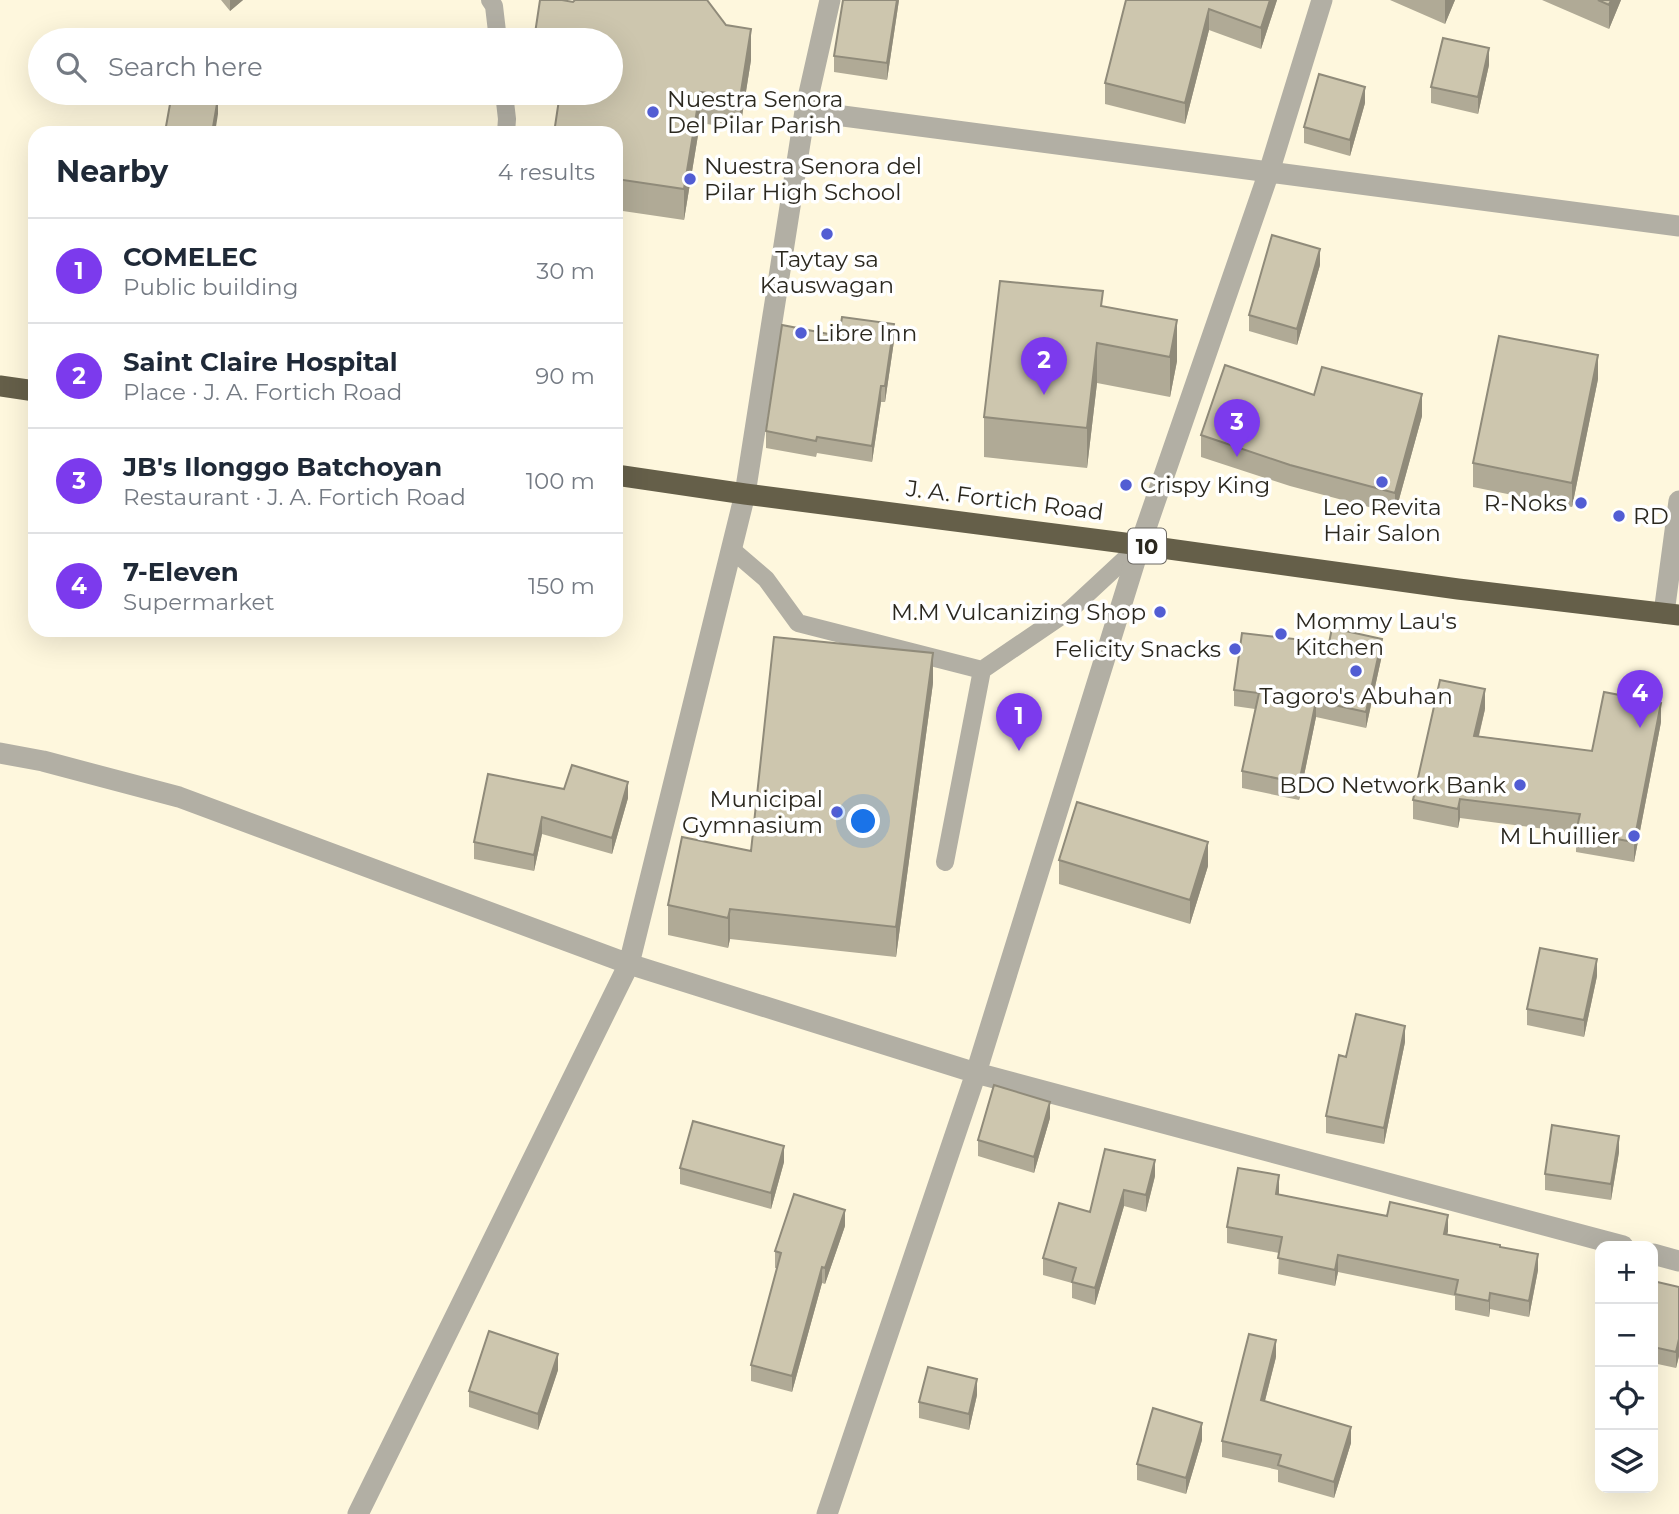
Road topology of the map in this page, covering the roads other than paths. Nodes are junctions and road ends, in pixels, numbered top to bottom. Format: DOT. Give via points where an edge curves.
graph roads {
  1 [pos="490,0"];
  2 [pos="830,0"];
  3 [pos="1322,0"];
  4 [pos="497,28"];
  5 [pos="505,105"];
  6 [pos="805,111"];
  7 [pos="506,126"];
  8 [pos="1269,172"];
  9 [pos="1679,226"];
  10 [pos="0,386"];
  11 [pos="28,390"];
  12 [pos="623,476"];
  13 [pos="745,494"];
  14 [pos="1679,501"];
  15 [pos="1140,545"];
  16 [pos="731,550"];
  17 [pos="1671,614"];
  18 [pos="982,670"];
  19 [pos="0,753"];
  20 [pos="945,862"];
  21 [pos="629,964"];
  22 [pos="976,1073"];
  23 [pos="1604,1241"];
  24 [pos="1658,1255"];
  25 [pos="1679,1261"];
  26 [pos="358,1514"];
  27 [pos="827,1514"];
  1 -- 4 [label="lane"];
  2 -- 6 [label="street"];
  3 -- 8 [label="street"];
  5 -- 7 [label="lane"];
  6 -- 8 [label="street"];
  6 -- 13 [label="street"];
  8 -- 9 [label="street"];
  8 -- 15 [label="street"];
  10 -- 11 [label="highway"];
  12 -- 13 [label="highway, J. A. Fortich Road / 10"];
  13 -- 15 [label="highway, J. A. Fortich Road / 10"];
  13 -- 16 [label="street"];
  14 -- 17 [label="street"];
  15 -- 17 [label="highway, J. A. Fortich Road / 10"];
  15 -- 18 [label="lane" via="1070,610"];
  15 -- 22 [label="street"];
  16 -- 18 [label="lane" via="766,579 798,623"];
  16 -- 21 [label="street"];
  18 -- 20 [label="lane"];
  19 -- 21 [label="street" via="179,797"];
  21 -- 22 [label="street"];
  21 -- 26 [label="street"];
  22 -- 23 [label="street"];
  22 -- 27 [label="street"];
  24 -- 25 [label="street"];
}
